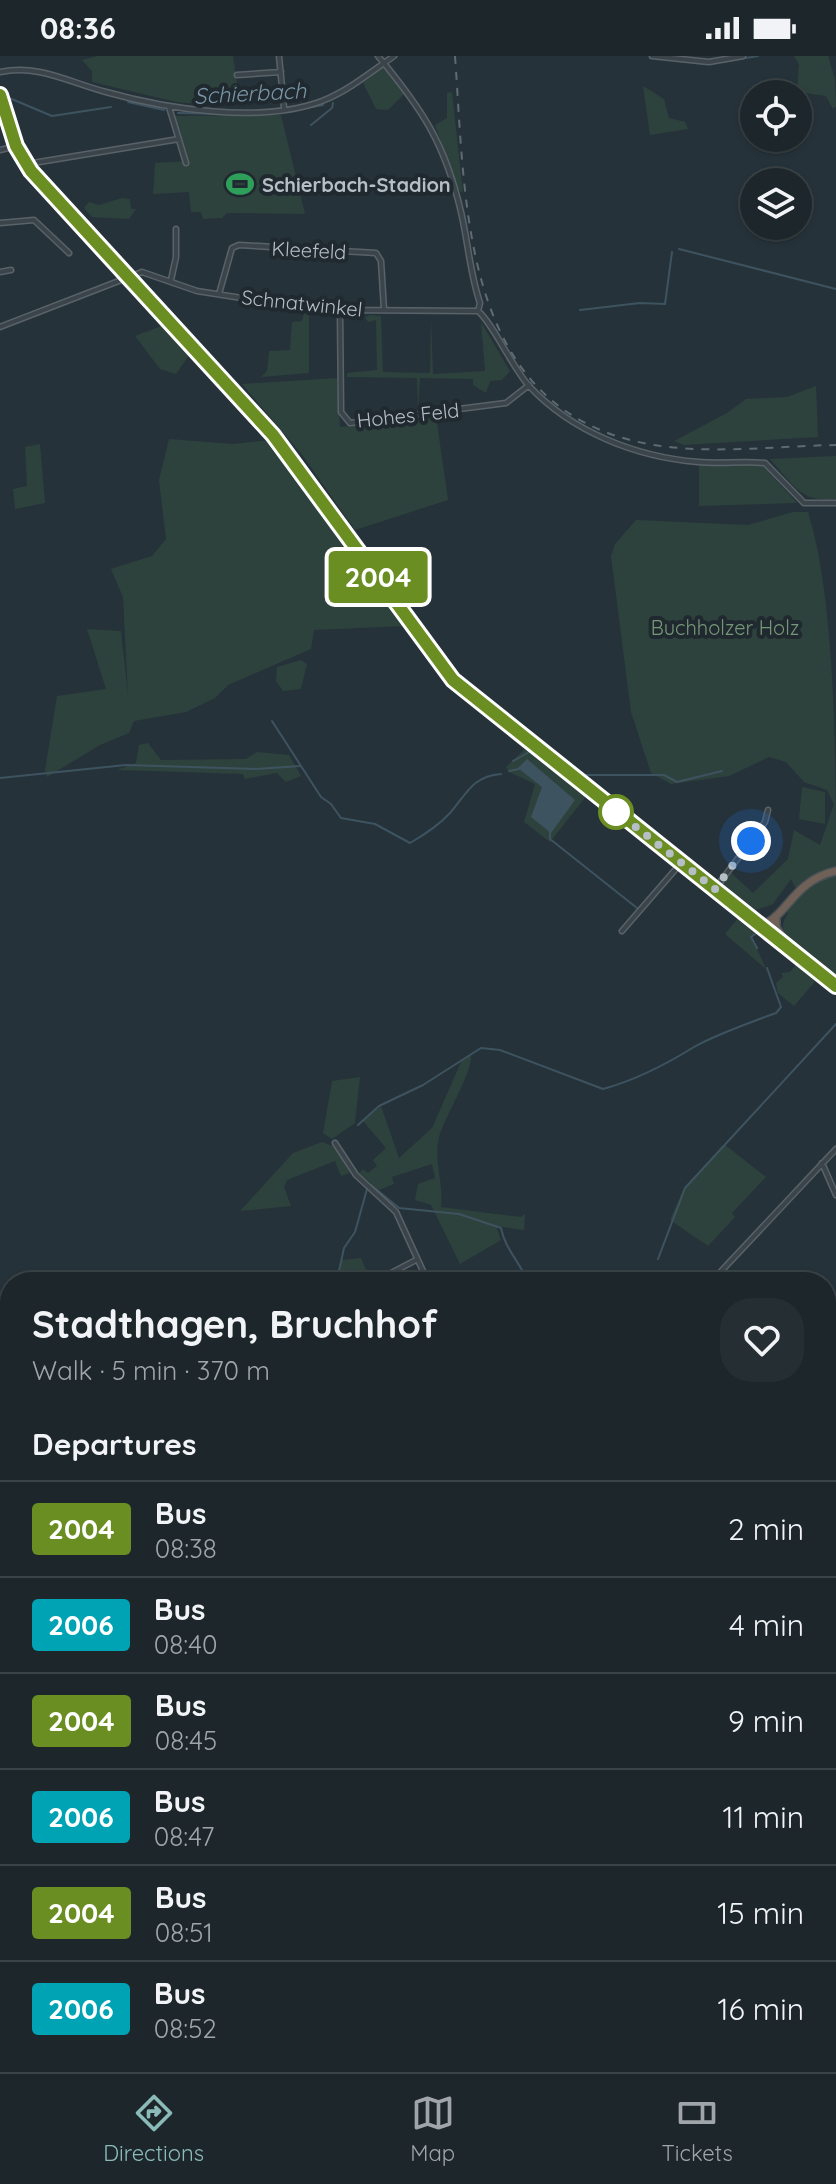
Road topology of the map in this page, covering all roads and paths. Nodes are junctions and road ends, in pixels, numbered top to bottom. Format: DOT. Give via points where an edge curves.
graph roads {
  1 [pos="279,56"];
  2 [pos="378,56"];
  3 [pos="394,56"];
  4 [pos="652,56"];
  5 [pos="743,56"];
  6 [pos="384,63"];
  7 [pos="0,72"];
  8 [pos="281,72"];
  9 [pos="237,75"];
  10 [pos="0,95"];
  11 [pos="169,107"];
  12 [pos="284,108"];
  13 [pos="179,139"];
  14 [pos="16,146"];
  15 [pos="0,150"];
  16 [pos="186,163"];
  17 [pos="26,164"];
  18 [pos="0,223"];
  19 [pos="176,229"];
  20 [pos="69,253"];
  21 [pos="11,270"];
  22 [pos="0,272"];
  23 [pos="130,277"];
  24 [pos="171,280"];
  25 [pos="219,294"];
  26 [pos="340,310"];
  27 [pos="384,310"];
  28 [pos="478,311"];
  29 [pos="0,327"];
  30 [pos="529,385"];
  31 [pos="836,503"];
  32 [pos="768,812"];
  33 [pos="681,863"];
  34 [pos="836,871"];
  35 [pos="715,889"];
  36 [pos="777,914"];
  37 [pos="760,926"];
  38 [pos="622,931"];
  39 [pos="788,947"];
  40 [pos="836,986"];
  41 [pos="335,1143"];
  42 [pos="836,1149"];
  43 [pos="822,1163"];
  44 [pos="836,1195"];
  45 [pos="416,1260"];
  46 [pos="393,1272"];
  47 [pos="423,1272"];
  48 [pos="720,1272"];
  1 -- 8 [label="street"];
  2 -- 6 [label="street"];
  3 -- 6 [label="street"];
  4 -- 5 [label="street" via="709,62"];
  6 -- 12 [label="street" via="329,98"];
  6 -- 28 [label="street" via="417,102 440,146 461,215"];
  7 -- 11 [label="street" via="41,70"];
  8 -- 9 [label="street"];
  8 -- 12 [label="street"];
  10 -- 14 [label="main road"];
  11 -- 12 [label="street"];
  11 -- 13 [label="street"];
  13 -- 16 [label="street"];
  13 -- 17 [label="street"];
  14 -- 15 [label="street"];
  14 -- 17 [label="main road"];
  17 -- 23 [label="main road"];
  18 -- 20 [label="street" via="34,220"];
  19 -- 24 [label="street"];
  21 -- 22 [label="street"];
  23 -- 24 [label="street, Schnatwinkel" via="147,272"];
  23 -- 29 [label="street"];
  23 -- 33 [label="main road" via="298,466 446,671"];
  24 -- 25 [label="street, Schnatwinkel"];
  25 -- 26 [label="street, Schnatwinkel"];
  25 -- 27 [label="street, Kleefeld" via="232,248 239,245 376,253"];
  26 -- 27 [label="street, Schnatwinkel"];
  26 -- 30 [label="street, Hohes Feld" via="341,412 350,423 506,403"];
  27 -- 28 [label="street, Schnatwinkel"];
  28 -- 30 [label="street"];
  30 -- 31 [label="street" via="558,412 596,435 697,462 765,463 804,503"];
  32 -- 35 [label="street"];
  33 -- 35 [label="main road"];
  33 -- 38 [label="street"];
  34 -- 36 [label="highway" via="807,882"];
  35 -- 37 [label="main road"];
  36 -- 37 [label="highway"];
  36 -- 39 [label="highway" via="776,927"];
  37 -- 39 [label="main road"];
  39 -- 40 [label="main road"];
  41 -- 45 [label="street" via="356,1175 396,1212"];
  42 -- 43 [label="street"];
  43 -- 44 [label="street"];
  43 -- 48 [label="street"];
  45 -- 46 [label="street"];
  45 -- 47 [label="street"];
}
